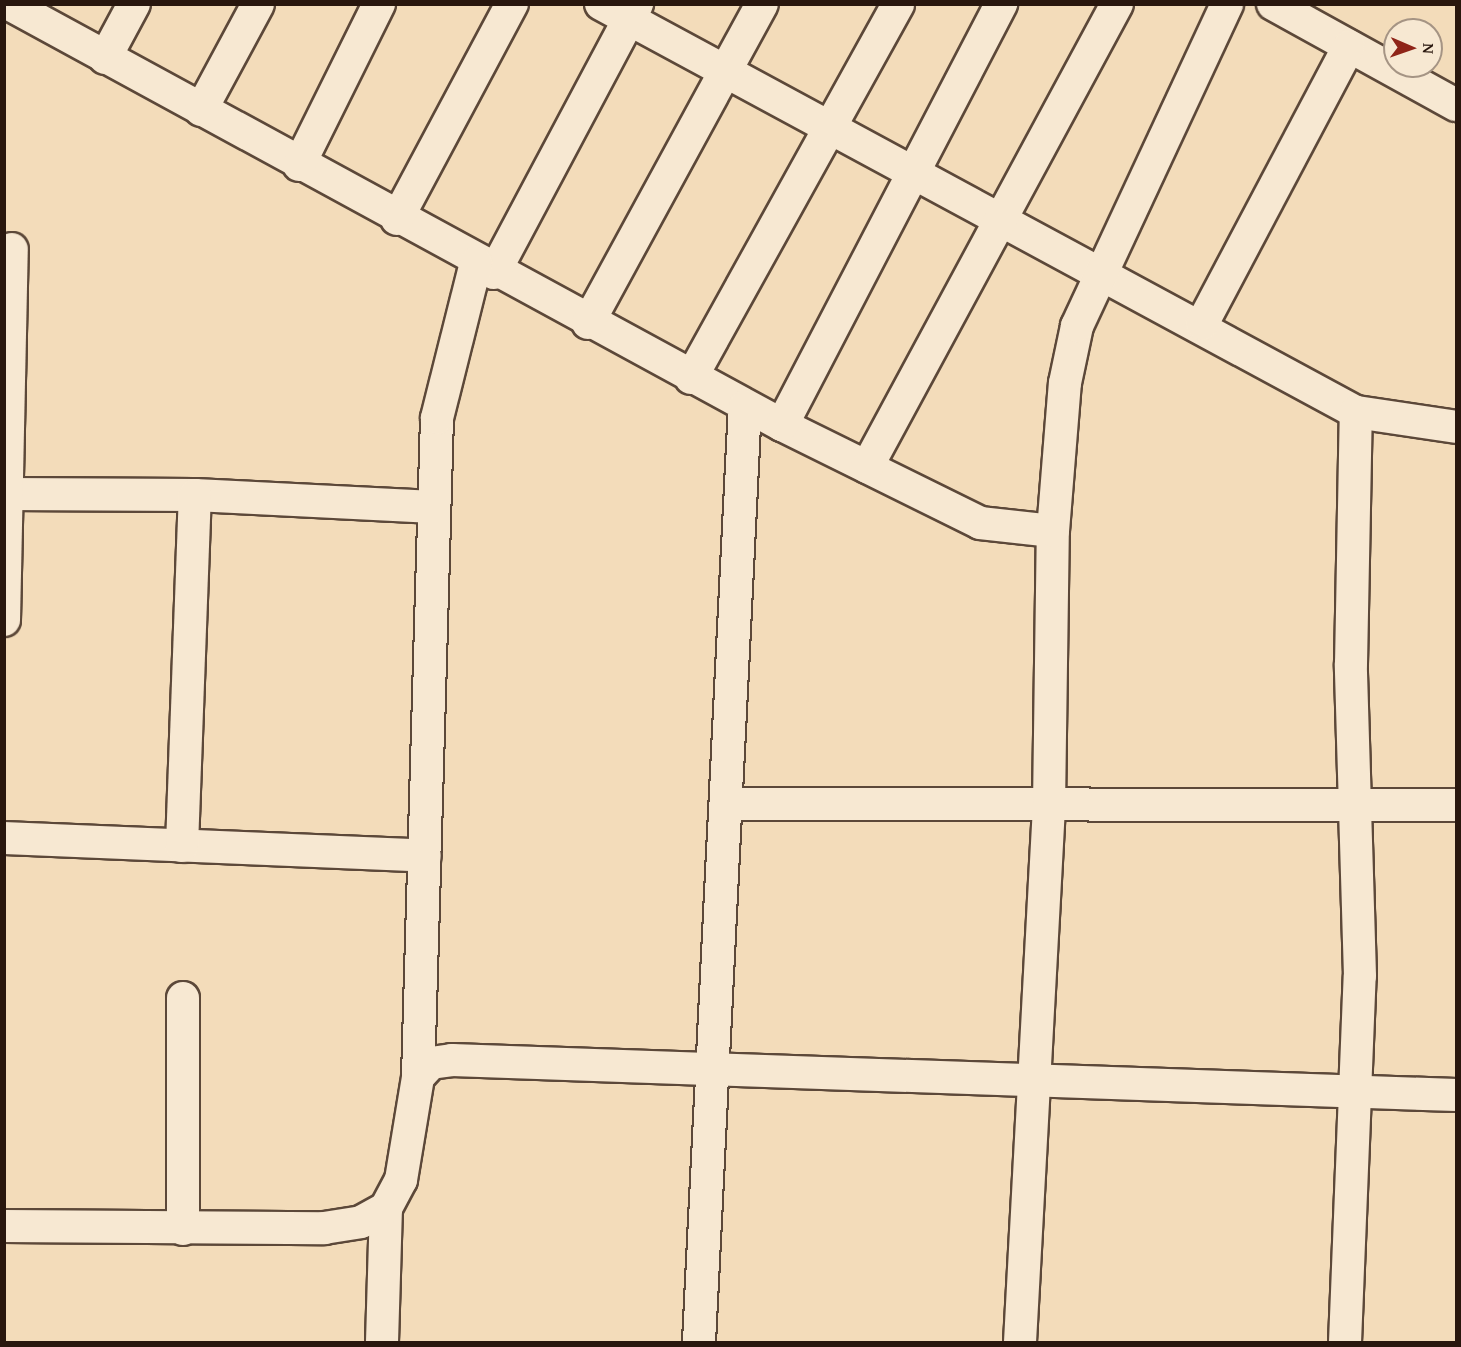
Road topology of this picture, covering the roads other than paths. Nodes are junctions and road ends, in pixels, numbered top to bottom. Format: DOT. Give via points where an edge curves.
graph roads {
  1 [pos="134,4"];
  2 [pos="258,4"];
  3 [pos="379,4"];
  4 [pos="512,4"];
  5 [pos="601,4"];
  6 [pos="762,4"];
  7 [pos="898,4"];
  8 [pos="1001,4"];
  9 [pos="1118,4"];
  10 [pos="1227,4"];
  11 [pos="1273,4"];
  12 [pos="10,5"];
  13 [pos="633,12"];
  14 [pos="1349,46"];
  15 [pos="105,58"];
  16 [pos="725,71"];
  17 [pos="1456,105"];
  18 [pos="201,110"];
  19 [pos="830,127"];
  20 [pos="299,165"];
  21 [pos="914,173"];
  22 [pos="397,219"];
  23 [pos="1001,219"];
  24 [pos="12,249"];
  25 [pos="485,268"];
  26 [pos="1101,273"];
  27 [pos="588,323"];
  28 [pos="1202,324"];
  29 [pos="691,378"];
  30 [pos="745,406"];
  31 [pos="1356,412"];
  32 [pos="782,425"];
  33 [pos="1456,427"];
  34 [pos="867,467"];
  35 [pos="7,494"];
  36 [pos="195,495"];
  37 [pos="434,507"];
  38 [pos="1053,531"];
  39 [pos="4,620"];
  40 [pos="727,804"];
  41 [pos="1456,805"];
  42 [pos="1049,806"];
  43 [pos="1355,807"];
  44 [pos="4,838"];
  45 [pos="182,846"];
  46 [pos="424,856"];
  47 [pos="183,998"];
  48 [pos="710,1068"];
  49 [pos="418,1077"];
  50 [pos="1035,1079"];
  51 [pos="1355,1090"];
  52 [pos="1456,1095"];
  53 [pos="386,1208"];
  54 [pos="4,1226"];
  55 [pos="183,1229"];
  56 [pos="382,1342"];
  57 [pos="699,1342"];
  58 [pos="1020,1342"];
  59 [pos="1345,1342"];
  1 -- 15 [label="street"];
  2 -- 18 [label="street"];
  3 -- 20 [label="street"];
  4 -- 22 [label="street"];
  5 -- 13 [label="street"];
  6 -- 16 [label="street"];
  7 -- 19 [label="street"];
  8 -- 21 [label="street"];
  9 -- 23 [label="street"];
  10 -- 26 [label="street"];
  11 -- 14 [label="street"];
  12 -- 15 [label="street"];
  13 -- 16 [label="street"];
  13 -- 25 [label="street"];
  14 -- 17 [label="street"];
  14 -- 28 [label="street"];
  15 -- 18 [label="street"];
  16 -- 19 [label="street"];
  16 -- 27 [label="street"];
  18 -- 20 [label="street"];
  19 -- 21 [label="street"];
  19 -- 29 [label="street"];
  20 -- 22 [label="street"];
  21 -- 23 [label="street"];
  21 -- 32 [label="street"];
  22 -- 25 [label="street"];
  23 -- 26 [label="street"];
  23 -- 34 [label="street"];
  24 -- 35 [label="street"];
  25 -- 27 [label="street"];
  25 -- 37 [label="street" via="436,418"];
  26 -- 28 [label="street"];
  26 -- 38 [label="street" via="1069,356"];
  27 -- 29 [label="street"];
  28 -- 31 [label="street"];
  29 -- 30 [label="street"];
  30 -- 32 [label="street"];
  30 -- 40 [label="street"];
  31 -- 33 [label="street"];
  31 -- 43 [label="street"];
  32 -- 34 [label="street"];
  34 -- 38 [label="street" via="980,523"];
  35 -- 36 [label="street"];
  35 -- 39 [label="street"];
  36 -- 37 [label="street"];
  36 -- 45 [label="street"];
  37 -- 46 [label="street"];
  38 -- 42 [label="street"];
  40 -- 42 [label="street"];
  40 -- 48 [label="street"];
  41 -- 43 [label="street"];
  42 -- 43 [label="street"];
  42 -- 50 [label="street"];
  43 -- 51 [label="street" via="1360,976"];
  44 -- 45 [label="street"];
  45 -- 46 [label="street"];
  46 -- 49 [label="street"];
  47 -- 55 [label="street"];
  48 -- 49 [label="street" via="452,1060 430,1063"];
  48 -- 50 [label="street"];
  48 -- 57 [label="street"];
  49 -- 53 [label="street" via="401,1180"];
  50 -- 51 [label="street"];
  50 -- 58 [label="street"];
  51 -- 52 [label="street"];
  51 -- 59 [label="street"];
  53 -- 55 [label="street" via="361,1222 324,1228"];
  53 -- 56 [label="street"];
  54 -- 55 [label="street"];
}
